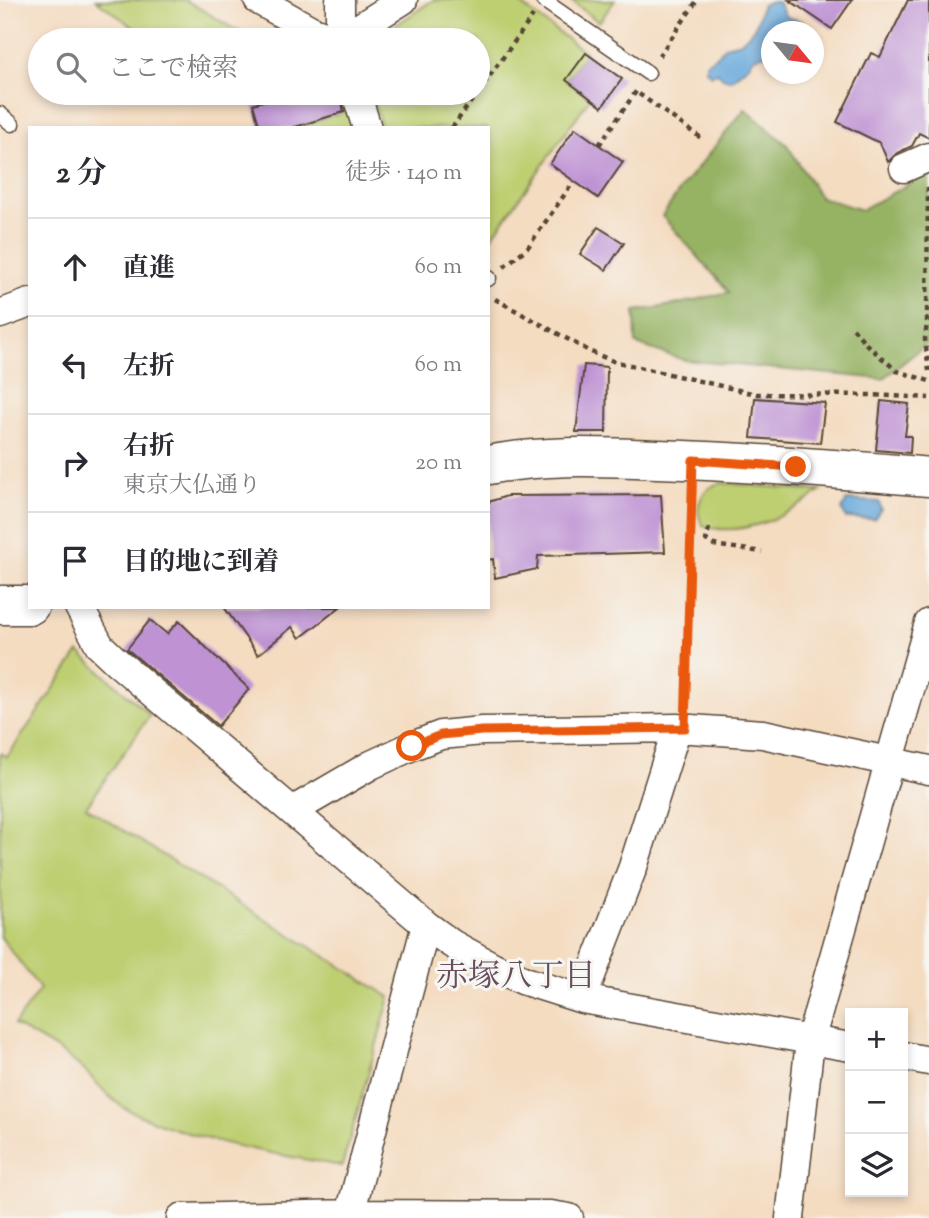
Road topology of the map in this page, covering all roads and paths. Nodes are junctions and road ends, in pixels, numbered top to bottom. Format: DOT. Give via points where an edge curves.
graph roads {
  1 [pos="258,0"];
  2 [pos="340,0"];
  3 [pos="403,0"];
  4 [pos="543,0"];
  5 [pos="308,28"];
  6 [pos="340,28"];
  7 [pos="359,28"];
  8 [pos="648,74"];
  9 [pos="490,76"];
  10 [pos="635,92"];
  11 [pos="360,105"];
  12 [pos="469,105"];
  13 [pos="366,126"];
  14 [pos="453,126"];
  15 [pos="704,140"];
  16 [pos="920,168"];
  17 [pos="574,181"];
  18 [pos="490,277"];
  19 [pos="490,297"];
  20 [pos="28,304"];
  21 [pos="0,314"];
  22 [pos="853,328"];
  23 [pos="929,371"];
  24 [pos="929,381"];
  25 [pos="929,398"];
  26 [pos="693,460"];
  27 [pos="490,465"];
  28 [pos="929,477"];
  29 [pos="709,528"];
  30 [pos="762,552"];
  31 [pos="28,605"];
  32 [pos="0,606"];
  33 [pos="80,609"];
  34 [pos="929,623"];
  35 [pos="681,728"];
  36 [pos="891,760"];
  37 [pos="929,769"];
  38 [pos="292,811"];
  39 [pos="426,925"];
  40 [pos="582,999"];
  41 [pos="810,1041"];
  42 [pos="845,1046"];
  43 [pos="908,1057"];
  44 [pos="929,1060"];
  45 [pos="350,1214"];
  46 [pos="181,1218"];
  47 [pos="569,1218"];
  48 [pos="790,1218"];
  1 -- 5 [label="street"];
  2 -- 6 [label="street"];
  3 -- 7 [label="street"];
  4 -- 8 [label="lane"];
  4 -- 9 [label="path"];
  10 -- 15 [label="path"];
  11 -- 13 [label="street"];
  12 -- 14 [label="path"];
  16 -- 23 [label="path"];
  17 -- 18 [label="path" via="521,256"];
  19 -- 25 [label="path" via="591,352 624,364 756,394"];
  20 -- 21 [label="street"];
  22 -- 24 [label="path" via="897,371"];
  26 -- 27 [label="street" via="547,457"];
  26 -- 28 [label="street"];
  26 -- 35 [label="path"];
  29 -- 30 [label="path" via="706,540 714,545"];
  31 -- 32 [label="street"];
  33 -- 38 [label="street" via="100,646 117,663"];
  34 -- 36 [label="street"];
  35 -- 36 [label="street" via="763,734"];
  35 -- 38 [label="street" via="441,735 372,765"];
  35 -- 40 [label="street"];
  36 -- 37 [label="street"];
  36 -- 41 [label="street"];
  38 -- 39 [label="street"];
  39 -- 40 [label="street" via="504,972"];
  39 -- 45 [label="street"];
  40 -- 41 [label="street"];
  41 -- 42 [label="street"];
  41 -- 48 [label="street"];
  43 -- 44 [label="street"];
  45 -- 46 [label="street"];
  45 -- 47 [label="street"];
}
